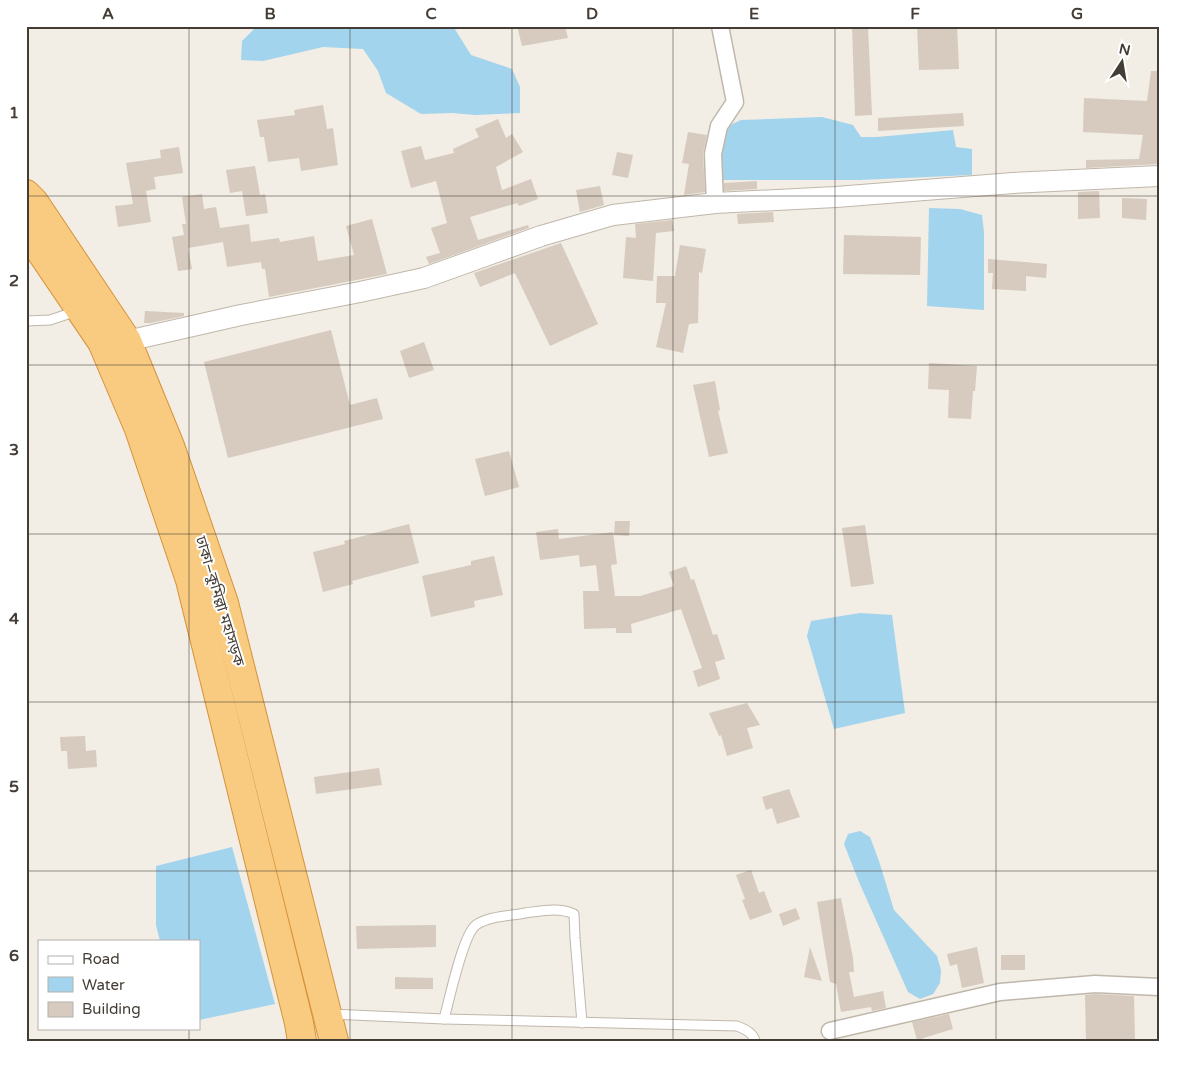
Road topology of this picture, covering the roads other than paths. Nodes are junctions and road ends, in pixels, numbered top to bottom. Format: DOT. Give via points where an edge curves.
graph roads {
  1 [pos="720,26"];
  2 [pos="1159,176"];
  3 [pos="26,194"];
  4 [pos="715,203"];
  5 [pos="26,230"];
  6 [pos="80,310"];
  7 [pos="26,321"];
  8 [pos="116,338"];
  9 [pos="1159,987"];
  10 [pos="327,1014"];
  11 [pos="444,1019"];
  12 [pos="582,1023"];
  13 [pos="830,1031"];
  14 [pos="302,1041"];
  15 [pos="334,1041"];
  16 [pos="755,1041"];
  1 -- 4 [label="street" via="735,102 719,126 713,154"];
  2 -- 4 [label="street"];
  3 -- 8 [label="highway, ঢাকা–কুমিল্লা মহাসড়ক" via="34,202"];
  4 -- 8 [label="street" via="613,215 541,236 424,278"];
  5 -- 6 [label="highway, ঢাকা–কুমিল্লা মহাসড়ক"];
  6 -- 7 [label="lane" via="50,320"];
  6 -- 8 [label="highway, ঢাকা–কুমিল্লা মহাসড়ক"];
  8 -- 10 [label="highway, ঢাকা–কুমিল্লা মহাসড়ক" via="170,446 224,604"];
  8 -- 14 [label="highway, ঢাকা–কুমিল্লা মহাসড়ক" via="139,429 190,580"];
  9 -- 13 [label="street" via="1095,984 1000,992"];
  10 -- 11 [label="lane"];
  10 -- 15 [label="highway, ঢাকা–কুমিল্লা মহাসড়ক"];
  11 -- 12 [label="lane"];
  11 -- 12 [label="lane" via="466,942 475,926 491,919 566,910 574,914"];
  12 -- 16 [label="lane" via="737,1026 748,1031"];
}
